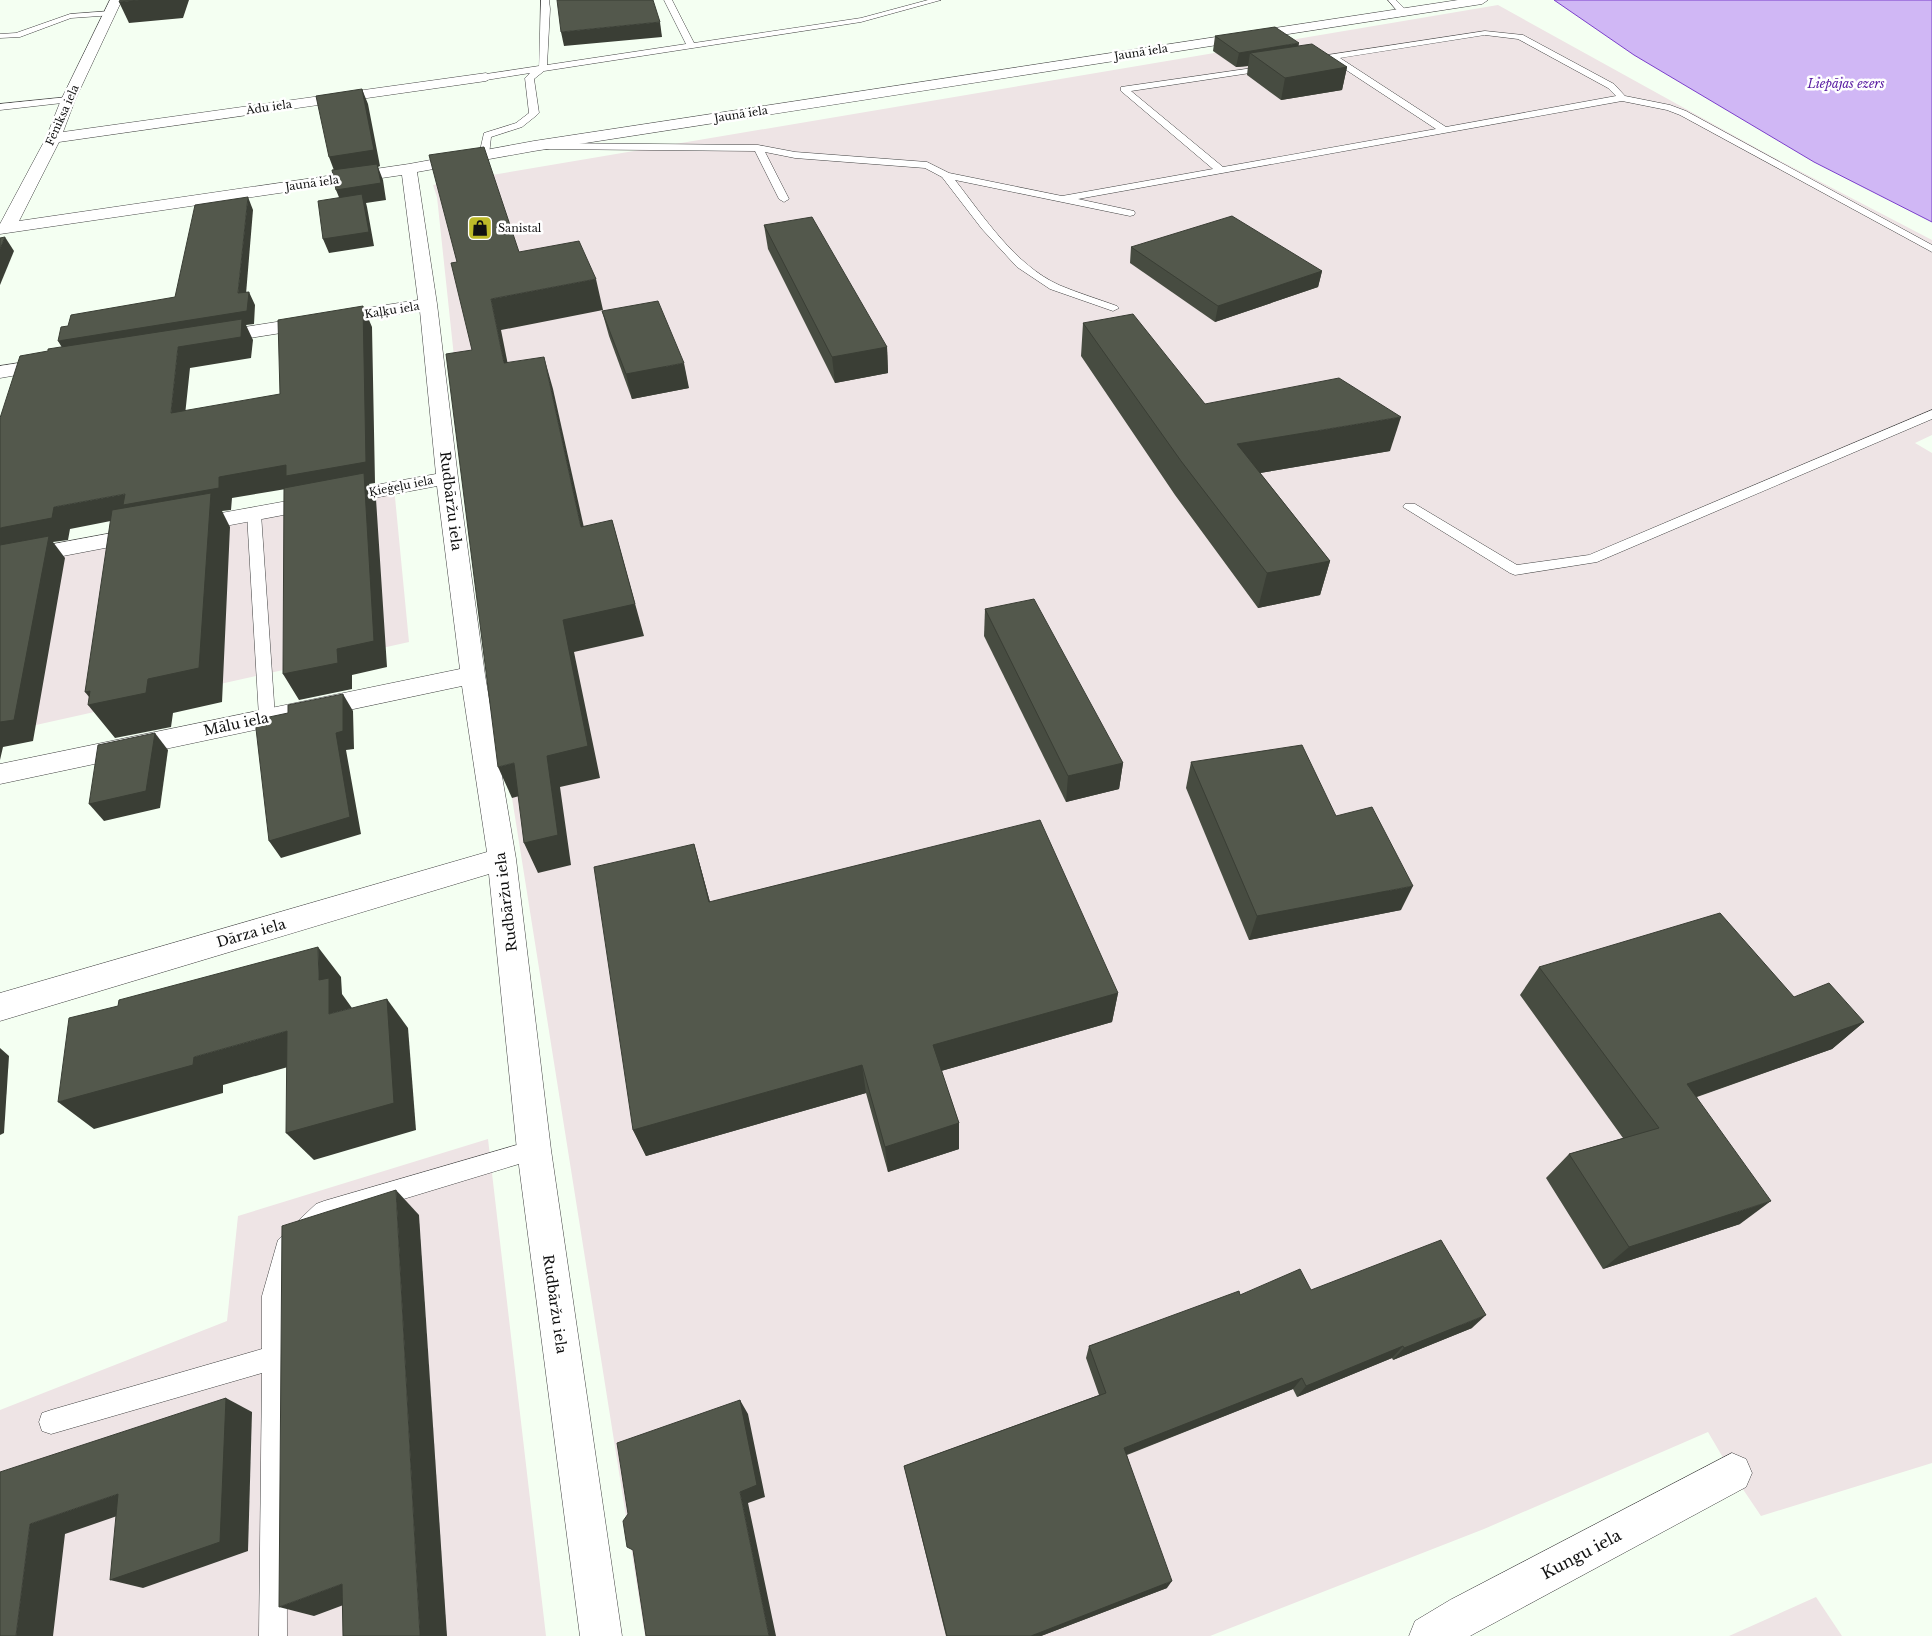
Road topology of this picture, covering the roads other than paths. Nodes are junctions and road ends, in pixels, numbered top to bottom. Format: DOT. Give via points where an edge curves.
graph roads {
  1 [pos="668,0"];
  2 [pos="937,0"];
  3 [pos="1392,0"];
  4 [pos="1482,0"];
  5 [pos="545,4"];
  6 [pos="113,6"];
  7 [pos="556,8"];
  8 [pos="1403,12"];
  9 [pos="0,36"];
  10 [pos="691,46"];
  11 [pos="1332,57"];
  12 [pos="1302,62"];
  13 [pos="1282,65"];
  14 [pos="543,67"];
  15 [pos="486,77"];
  16 [pos="1622,98"];
  17 [pos="68,100"];
  18 [pos="0,107"];
  19 [pos="1444,130"];
  20 [pos="53,138"];
  21 [pos="534,146"];
  22 [pos="758,148"];
  23 [pos="484,155"];
  24 [pos="409,169"];
  25 [pos="1221,170"];
  26 [pos="946,175"];
  27 [pos="784,199"];
  28 [pos="1062,199"];
  29 [pos="1130,213"];
  30 [pos="3,229"];
  31 [pos="1932,250"];
  32 [pos="428,304"];
  33 [pos="1113,308"];
  34 [pos="195,341"];
  35 [pos="68,361"];
  36 [pos="0,372"];
  37 [pos="1932,414"];
  38 [pos="447,478"];
  39 [pos="1410,507"];
  40 [pos="254,514"];
  41 [pos="0,561"];
  42 [pos="473,675"];
  43 [pos="267,717"];
  44 [pos="0,774"];
  45 [pos="502,859"];
  46 [pos="0,1007"];
  47 [pos="534,1150"];
  48 [pos="274,1357"];
  49 [pos="51,1422"];
  50 [pos="1732,1473"];
  51 [pos="273,1636"];
  52 [pos="601,1636"];
  53 [pos="1430,1636"];
  1 -- 10 [label="lane"];
  2 -- 10 [label="lane" via="861,20"];
  3 -- 8 [label="lane"];
  4 -- 8 [label="street, Jaunā iela"];
  5 -- 7 [label="lane"];
  5 -- 14 [label="lane"];
  6 -- 9 [label="lane" via="70,16 17,35"];
  6 -- 17 [label="street, Fēniksa iela"];
  8 -- 21 [label="street, Jaunā iela"];
  10 -- 14 [label="lane"];
  11 -- 12 [label="lane"];
  11 -- 16 [label="lane" via="1485,33 1520,37 1611,86"];
  11 -- 19 [label="lane"];
  13 -- 25 [label="lane" via="1124,89"];
  14 -- 15 [label="lane"];
  14 -- 23 [label="lane" via="529,78 534,113 529,120 487,135"];
  15 -- 20 [label="street, Ādu iela"];
  16 -- 19 [label="lane"];
  16 -- 31 [label="lane" via="1683,113"];
  17 -- 18 [label="lane"];
  17 -- 20 [label="street, Fēniksa iela"];
  19 -- 25 [label="lane"];
  20 -- 30 [label="street, Fēniksa iela"];
  21 -- 22 [label="lane"];
  21 -- 23 [label="street, Jaunā iela"];
  22 -- 26 [label="lane" via="795,155 927,165"];
  22 -- 27 [label="lane"];
  23 -- 24 [label="street, Jaunā iela"];
  24 -- 30 [label="street, Jaunā iela"];
  24 -- 32 [label="street, Rudbāržu iela"];
  25 -- 28 [label="lane"];
  26 -- 28 [label="lane"];
  26 -- 33 [label="lane" via="1021,266 1054,287"];
  28 -- 29 [label="lane"];
  32 -- 34 [label="street, Kaļķu iela"];
  32 -- 38 [label="street, Rudbāržu iela"];
  35 -- 36 [label="street"];
  37 -- 39 [label="lane" via="1592,559 1515,570"];
  38 -- 40 [label="street, Ķieģeļu iela"];
  38 -- 42 [label="street, Rudbāržu iela"];
  40 -- 41 [label="street, Ķieģeļu iela"];
  40 -- 43 [label="lane"];
  42 -- 43 [label="street, Mālu iela"];
  42 -- 45 [label="street, Rudbāržu iela"];
  43 -- 44 [label="street, Mālu iela"];
  45 -- 46 [label="street, Dārza iela"];
  45 -- 47 [label="street, Rudbāržu iela"];
  47 -- 48 [label="lane" via="324,1212 286,1248 274,1296"];
  47 -- 52 [label="street, Rudbāržu iela"];
  48 -- 49 [label="lane"];
  48 -- 51 [label="lane"];
  50 -- 53 [label="street, Kungu iela"];
}
